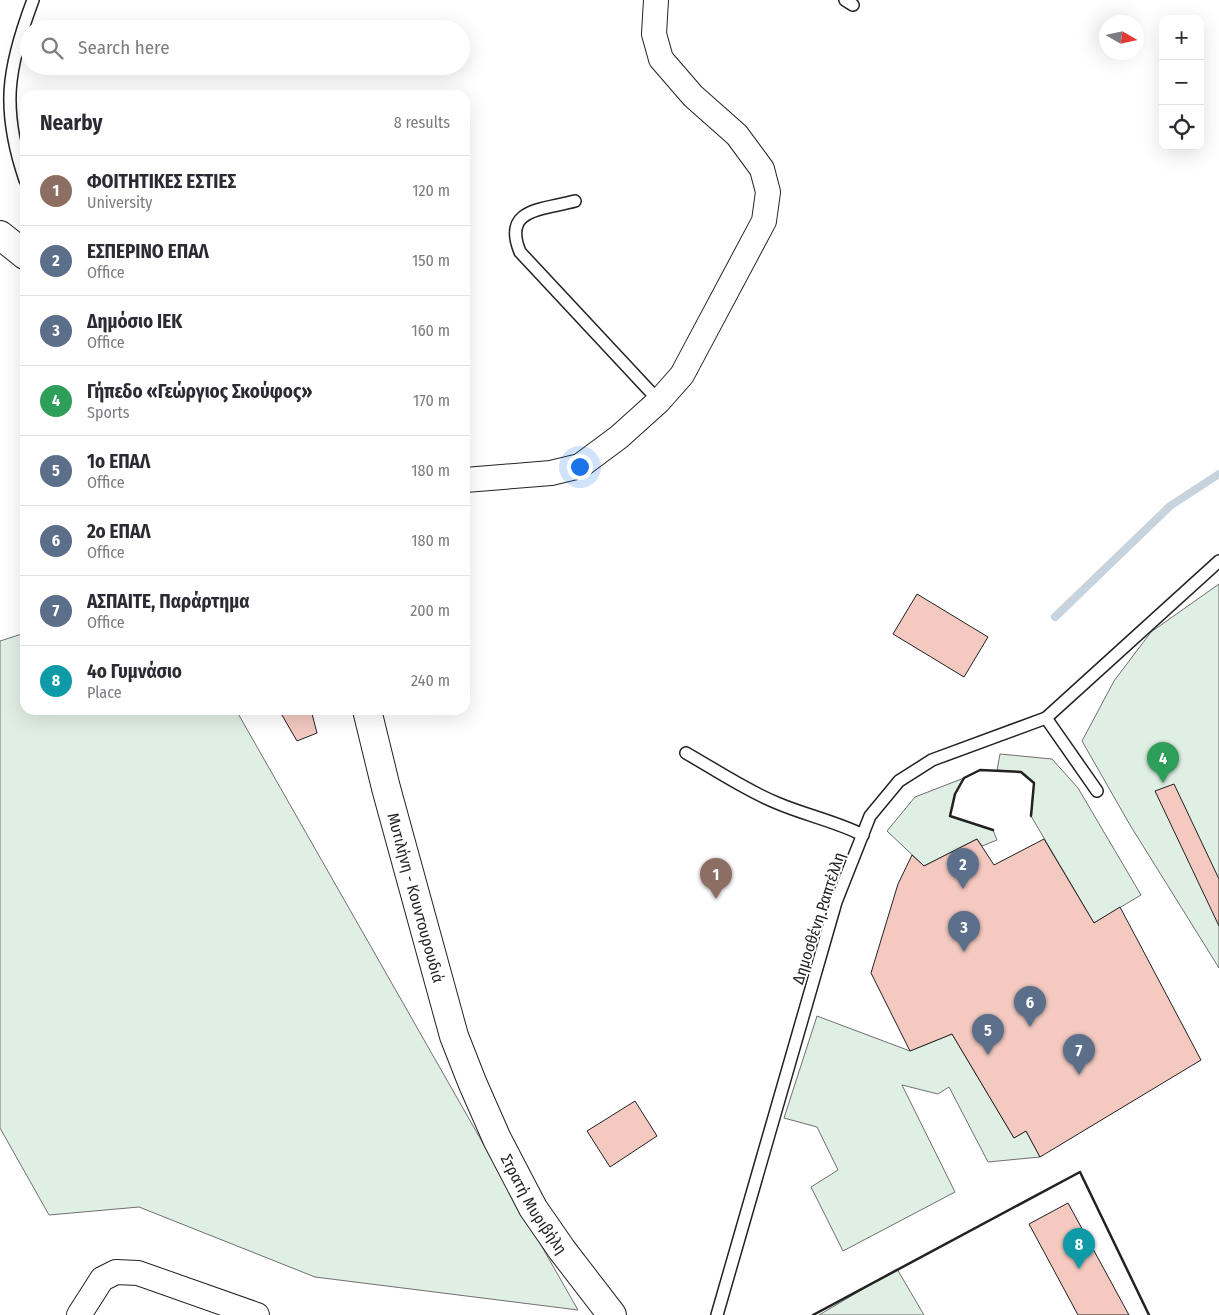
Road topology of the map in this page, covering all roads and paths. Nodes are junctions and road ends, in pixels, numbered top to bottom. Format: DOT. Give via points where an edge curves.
graph roads {
  1 [pos="33,0"];
  2 [pos="656,0"];
  3 [pos="27,20"];
  4 [pos="20,42"];
  5 [pos="20,164"];
  6 [pos="575,201"];
  7 [pos="0,235"];
  8 [pos="20,251"];
  9 [pos="659,402"];
  10 [pos="470,480"];
  11 [pos="1219,561"];
  12 [pos="369,715"];
  13 [pos="1046,718"];
  14 [pos="686,753"];
  15 [pos="1097,791"];
  16 [pos="863,836"];
  17 [pos="472,1082"];
  18 [pos="79,1315"];
  19 [pos="257,1315"];
  20 [pos="612,1315"];
  21 [pos="717,1315"];
  1 -- 3 [label="lane"];
  2 -- 9 [label="street" via="654,34 662,59 693,96 737,136 762,169 768,192 764,220 682,375"];
  4 -- 5 [label="lane" via="11,71 9,105 12,139"];
  6 -- 9 [label="lane" via="524,215 516,224 514,237 520,252"];
  7 -- 8 [label="main road"];
  9 -- 10 [label="street" via="580,466 552,473"];
  11 -- 13 [label="lane"];
  12 -- 17 [label="main road, Μυτιλήνη - Κουντουρουδιά" via="449,1017"];
  13 -- 15 [label="lane"];
  13 -- 16 [label="lane, Δημοσθένη Ραπτέλλη" via="932,760 916,769 899,781 884,798 870,816"];
  14 -- 16 [label="lane" via="777,803"];
  16 -- 21 [label="lane, Δημοσθένη Ραπτέλλη" via="836,902"];
  17 -- 20 [label="main road, Στρατή Μυριβήλη" via="533,1208"];
  18 -- 19 [label="street" via="102,1279 116,1272 138,1273"];
}
